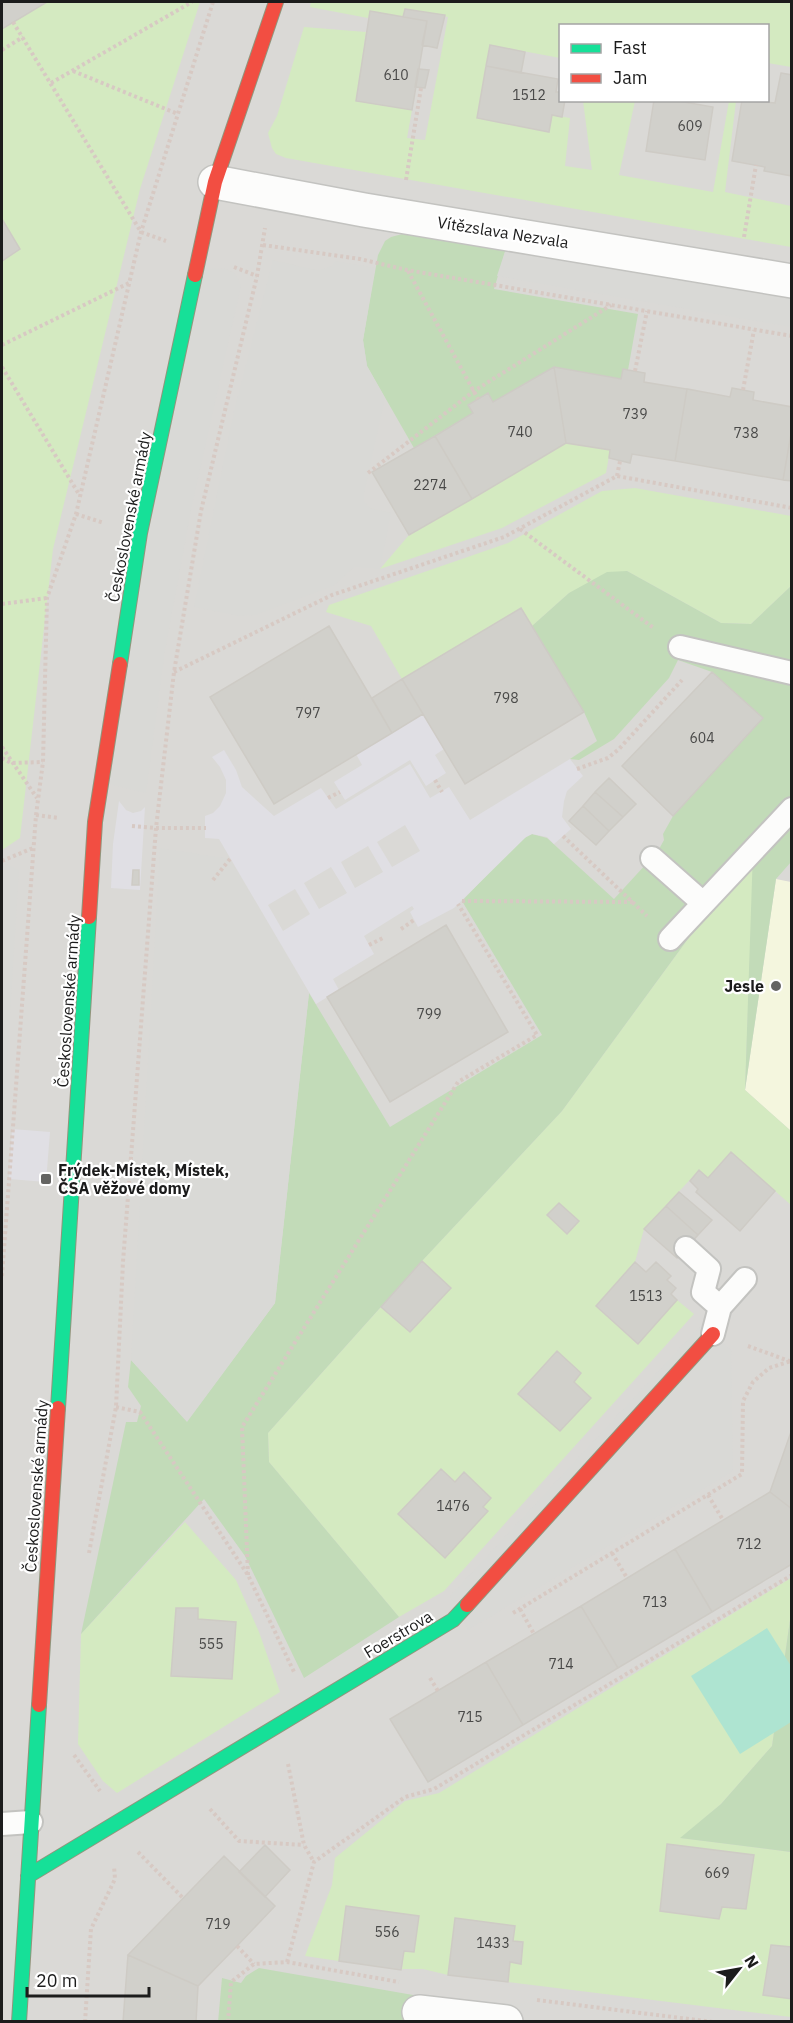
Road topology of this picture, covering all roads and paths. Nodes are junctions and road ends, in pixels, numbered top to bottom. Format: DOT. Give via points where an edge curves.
graph roads {
  1 [pos="192,2"];
  2 [pos="213,2"];
  3 [pos="276,2"];
  4 [pos="13,22"];
  5 [pos="23,38"];
  6 [pos="2,50"];
  7 [pos="72,71"];
  8 [pos="51,83"];
  9 [pos="421,88"];
  10 [pos="178,114"];
  11 [pos="756,165"];
  12 [pos="215,182"];
  13 [pos="404,189"];
  14 [pos="269,192"];
  15 [pos="141,232"];
  16 [pos="263,245"];
  17 [pos="742,247"];
  18 [pos="200,254"];
  19 [pos="407,270"];
  20 [pos="257,276"];
  21 [pos="792,281"];
  22 [pos="129,283"];
  23 [pos="611,305"];
  24 [pos="647,311"];
  25 [pos="754,330"];
  26 [pos="792,336"];
  27 [pos="2,345"];
  28 [pos="2,367"];
  29 [pos="635,371"];
  30 [pos="743,390"];
  31 [pos="474,391"];
  32 [pos="478,399"];
  33 [pos="620,461"];
  34 [pos="368,473"];
  35 [pos="617,476"];
  36 [pos="80,496"];
  37 [pos="792,508"];
  38 [pos="520,530"];
  39 [pos="47,598"];
  40 [pos="2,604"];
  41 [pos="680,647"];
  42 [pos="706,653"];
  43 [pos="174,672"];
  44 [pos="792,673"];
  45 [pos="2,747"];
  46 [pos="2,758"];
  47 [pos="43,762"];
  48 [pos="11,763"];
  49 [pos="577,769"];
  50 [pos="435,780"];
  51 [pos="340,792"];
  52 [pos="442,792"];
  53 [pos="328,798"];
  54 [pos="38,799"];
  55 [pos="792,809"];
  56 [pos="563,836"];
  57 [pos="33,848"];
  58 [pos="652,858"];
  59 [pos="230,859"];
  60 [pos="2,861"];
  61 [pos="213,880"];
  62 [pos="633,902"];
  63 [pos="703,903"];
  64 [pos="414,920"];
  65 [pos="401,929"];
  66 [pos="383,938"];
  67 [pos="670,939"];
  68 [pos="369,945"];
  69 [pos="686,1248"];
  70 [pos="2,1276"];
  71 [pos="745,1279"];
  72 [pos="716,1323"];
  73 [pos="792,1362"];
  74 [pos="116,1407"];
  75 [pos="708,1495"];
  76 [pos="723,1520"];
  77 [pos="89,1553"];
  78 [pos="612,1553"];
  79 [pos="248,1575"];
  80 [pos="792,1575"];
  81 [pos="627,1578"];
  82 [pos="520,1609"];
  83 [pos="534,1634"];
  84 [pos="295,1674"];
  85 [pos="69,1748"];
  86 [pos="288,1763"];
  87 [pos="102,1794"];
  88 [pos="203,1802"];
  89 [pos="32,1822"];
  90 [pos="2,1824"];
  91 [pos="131,1845"];
  92 [pos="304,1845"];
  93 [pos="314,1862"];
  94 [pos="28,1876"];
  95 [pos="183,1898"];
  96 [pos="237,1946"];
  97 [pos="287,1962"];
  98 [pos="254,1964"];
  99 [pos="419,2012"];
  100 [pos="19,2022"];
  101 [pos="506,2022"];
  1 -- 7 [label="path"];
  2 -- 10 [label="path"];
  3 -- 12 [label="street, Československé armády"];
  4 -- 5 [label="path"];
  5 -- 6 [label="path"];
  5 -- 8 [label="path"];
  7 -- 8 [label="path"];
  7 -- 10 [label="path"];
  8 -- 15 [label="path"];
  9 -- 13 [label="path"];
  10 -- 15 [label="path"];
  11 -- 17 [label="path"];
  12 -- 14 [label="street, Vítězslava Nezvala"];
  12 -- 18 [label="street, Československé armády"];
  14 -- 16 [label="path"];
  14 -- 21 [label="street, Vítězslava Nezvala"];
  15 -- 18 [label="path"];
  15 -- 22 [label="path"];
  16 -- 19 [label="path"];
  16 -- 20 [label="path"];
  18 -- 20 [label="path"];
  18 -- 89 [label="street, Československé armády" via="140,533 95,822"];
  19 -- 23 [label="path"];
  19 -- 31 [label="path"];
  20 -- 43 [label="path" via="201,511"];
  22 -- 27 [label="path"];
  22 -- 36 [label="path"];
  23 -- 24 [label="path"];
  23 -- 31 [label="path"];
  24 -- 25 [label="path"];
  24 -- 29 [label="path"];
  25 -- 26 [label="path"];
  25 -- 30 [label="path"];
  28 -- 36 [label="path"];
  31 -- 32 [label="path"];
  31 -- 34 [label="path"];
  33 -- 35 [label="path"];
  35 -- 37 [label="path"];
  35 -- 38 [label="path"];
  36 -- 39 [label="path"];
  38 -- 41 [label="path"];
  38 -- 43 [label="path" via="332,595"];
  39 -- 40 [label="path"];
  39 -- 47 [label="path"];
  41 -- 42 [label="lane"];
  42 -- 44 [label="lane"];
  42 -- 49 [label="path" via="619,749 608,758"];
  43 -- 74 [label="path" via="156,828"];
  45 -- 48 [label="path"];
  46 -- 48 [label="path"];
  47 -- 48 [label="path"];
  47 -- 54 [label="path"];
  48 -- 54 [label="path"];
  50 -- 52 [label="path"];
  51 -- 53 [label="path"];
  54 -- 57 [label="path"];
  55 -- 63 [label="lane"];
  56 -- 62 [label="path"];
  57 -- 60 [label="path"];
  57 -- 70 [label="path"];
  58 -- 63 [label="lane"];
  59 -- 61 [label="path"];
  62 -- 67 [label="path"];
  62 -- 79 [label="path" via="460,902 537,1035 458,1082 242,1427"];
  63 -- 67 [label="lane"];
  64 -- 65 [label="path"];
  66 -- 68 [label="path"];
  69 -- 72 [label="lane" via="709,1269 703,1292"];
  71 -- 72 [label="lane"];
  72 -- 73 [label="path" via="734,1340"];
  72 -- 94 [label="street, Foerstrova" via="453,1620"];
  74 -- 77 [label="path"];
  74 -- 79 [label="path" via="140,1412"];
  75 -- 76 [label="path"];
  78 -- 81 [label="path"];
  79 -- 84 [label="path"];
  80 -- 93 [label="path" via="434,1789 405,1797"];
  82 -- 83 [label="path"];
  85 -- 87 [label="path"];
  86 -- 92 [label="path"];
  88 -- 92 [label="path" via="239,1841"];
  89 -- 90 [label="lane"];
  89 -- 94 [label="street, Československé armády"];
  91 -- 95 [label="path"];
  92 -- 93 [label="path"];
  93 -- 97 [label="path"];
  94 -- 100 [label="street, Československé armády"];
  96 -- 98 [label="path"];
  99 -- 101 [label="street"];
}
